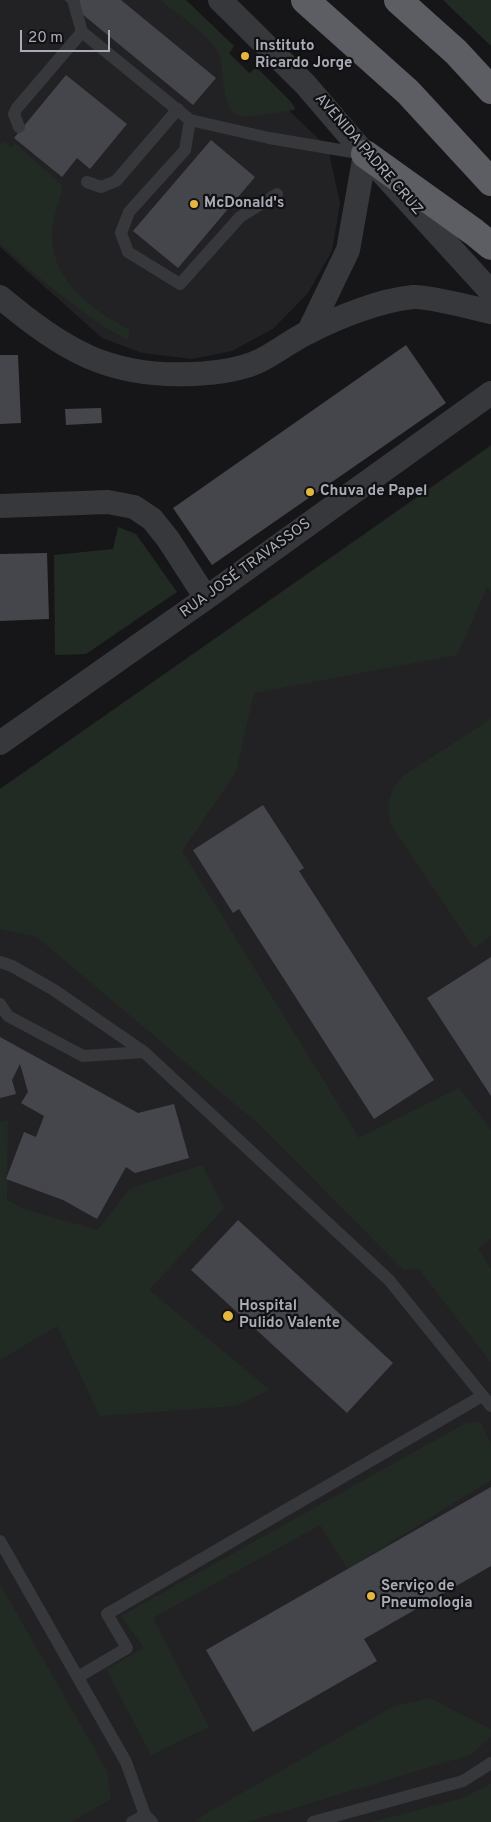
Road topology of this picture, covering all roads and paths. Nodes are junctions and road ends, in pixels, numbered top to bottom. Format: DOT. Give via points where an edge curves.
graph roads {
  1 [pos="73,0"];
  2 [pos="220,0"];
  3 [pos="304,0"];
  4 [pos="398,0"];
  5 [pos="82,32"];
  6 [pos="491,90"];
  7 [pos="178,109"];
  8 [pos="190,120"];
  9 [pos="19,127"];
  10 [pos="365,154"];
  11 [pos="87,182"];
  12 [pos="491,182"];
  13 [pos="277,194"];
  14 [pos="491,246"];
  15 [pos="491,292"];
  16 [pos="0,297"];
  17 [pos="491,312"];
  18 [pos="310,331"];
  19 [pos="491,393"];
  20 [pos="0,506"];
  21 [pos="206,598"];
  22 [pos="0,743"];
  23 [pos="0,962"];
  24 [pos="0,1004"];
  25 [pos="144,1052"];
  26 [pos="482,1396"];
  27 [pos="491,1406"];
  28 [pos="0,1541"];
  29 [pos="78,1677"];
  30 [pos="491,1763"];
  31 [pos="148,1818"];
  32 [pos="132,1822"];
  33 [pos="313,1822"];
  1 -- 5 [label="lane"];
  2 -- 10 [label="street, AVENIDA PADRE CRUZ" via="305,84"];
  3 -- 12 [label="highway" via="408,92"];
  4 -- 6 [label="highway" via="456,52"];
  5 -- 7 [label="lane"];
  5 -- 9 [label="lane" via="17,108 14,114"];
  7 -- 8 [label="lane"];
  7 -- 11 [label="lane" via="116,181 101,187"];
  8 -- 10 [label="lane" via="269,138"];
  8 -- 13 [label="lane" via="185,150 129,212 121,233 128,252 180,284 240,217"];
  10 -- 14 [label="highway"];
  10 -- 15 [label="street, AVENIDA PADRE CRUZ"];
  10 -- 18 [label="street" via="348,250"];
  16 -- 18 [label="street" via="65,347 120,370 168,375 212,373 256,363"];
  17 -- 18 [label="street" via="415,297 380,304"];
  19 -- 21 [label="street, RUA JOSÉ TRAVASSOS"];
  20 -- 21 [label="street" via="108,502 134,507 152,519 168,539"];
  21 -- 22 [label="street, RUA JOSÉ TRAVASSOS"];
  23 -- 25 [label="lane" via="54,990"];
  24 -- 25 [label="lane" via="8,1016 83,1056"];
  25 -- 26 [label="lane" via="390,1280"];
  26 -- 27 [label="lane"];
  26 -- 29 [label="lane" via="107,1614 127,1648"];
  28 -- 29 [label="lane"];
  29 -- 31 [label="lane" via="126,1762"];
  30 -- 33 [label="lane" via="463,1781"];
  31 -- 32 [label="lane"];
}
